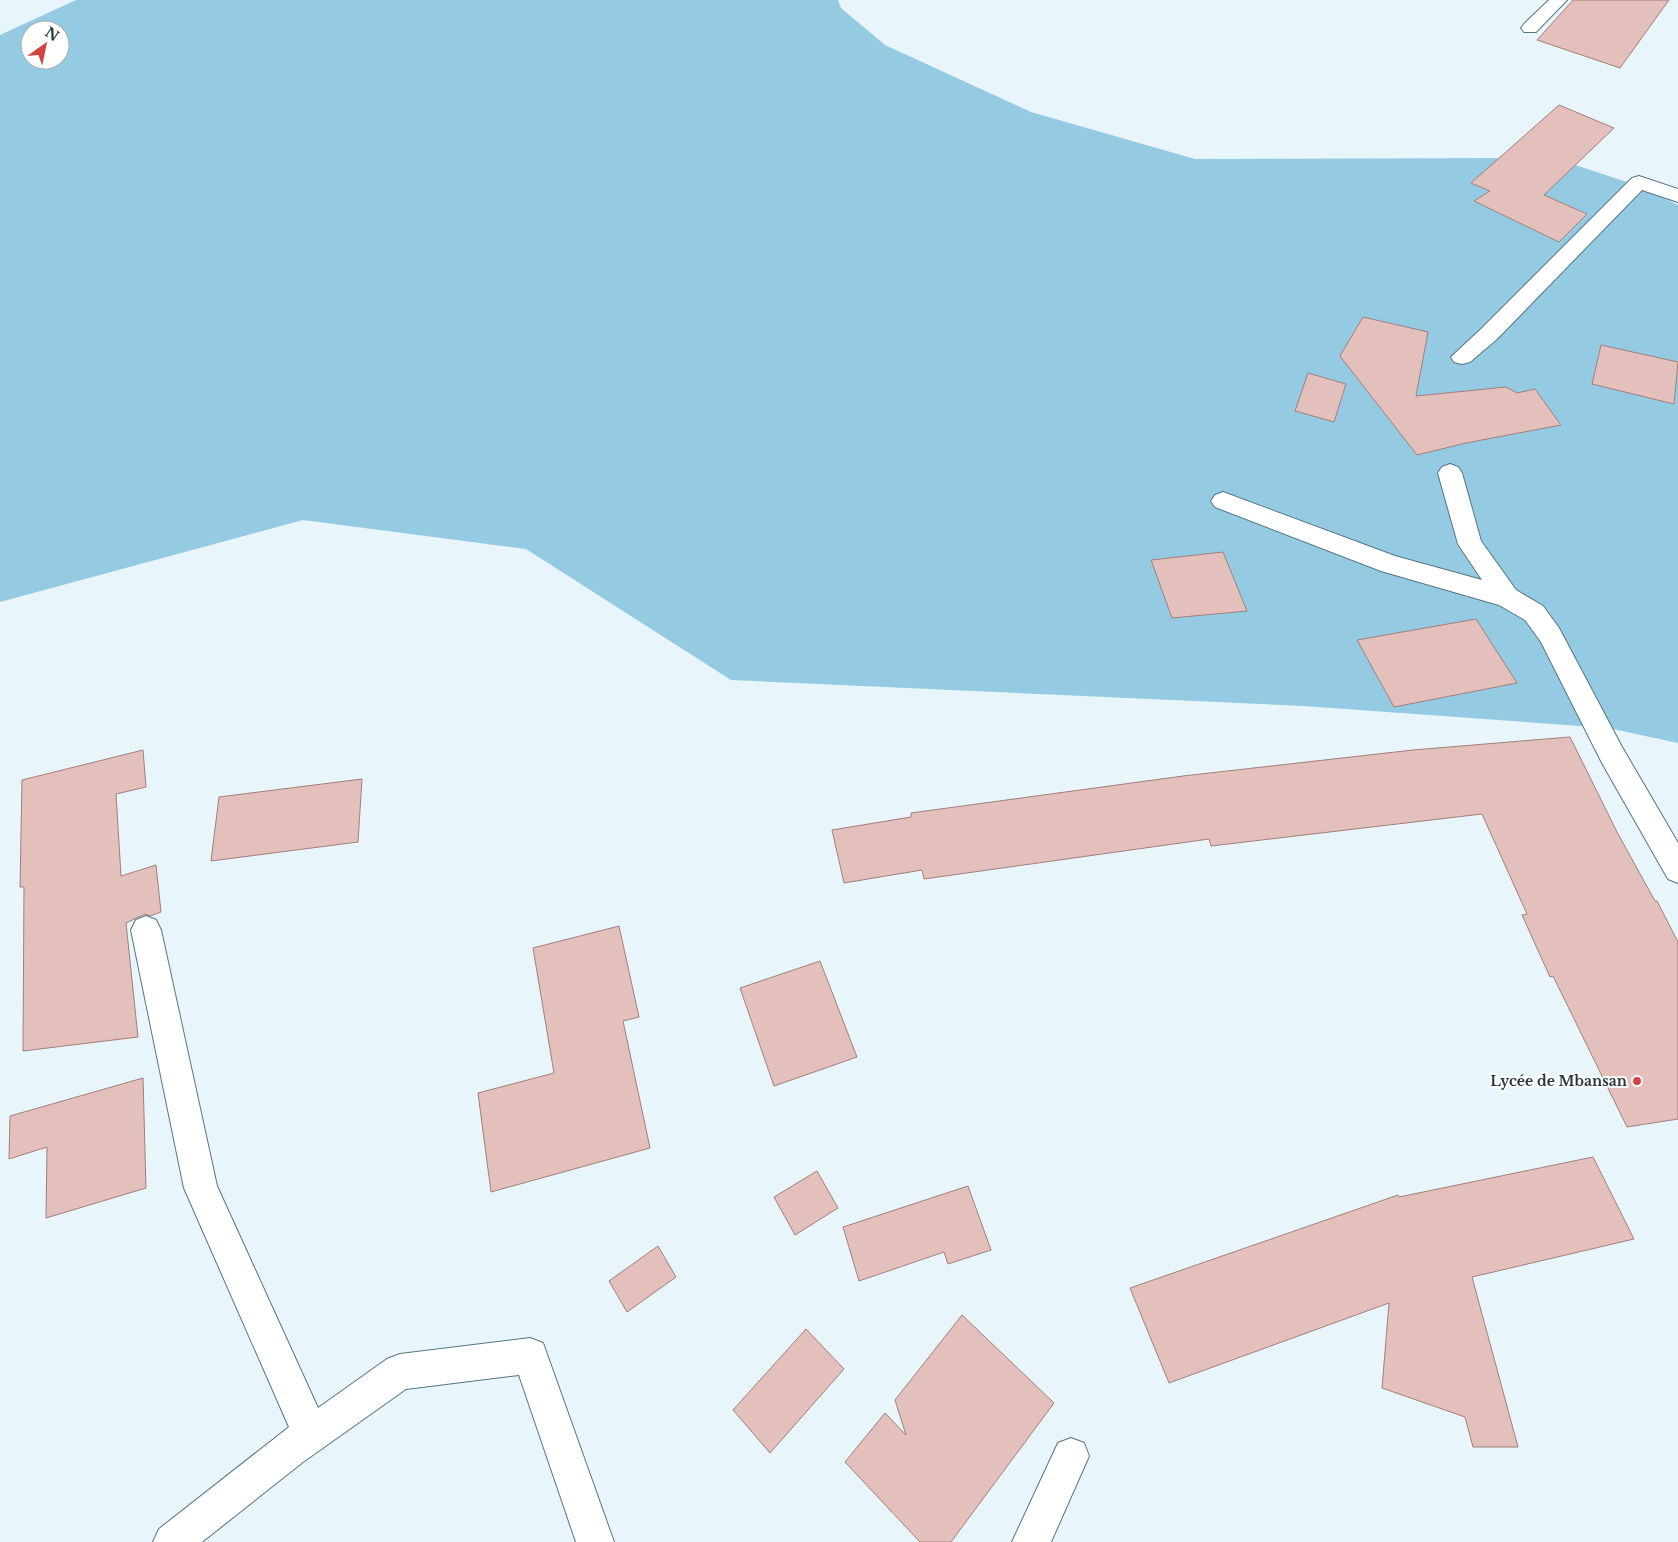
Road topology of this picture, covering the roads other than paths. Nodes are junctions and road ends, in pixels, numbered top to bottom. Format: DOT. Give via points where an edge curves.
graph roads {
  1 [pos="1559,0"];
  2 [pos="1530,28"];
  3 [pos="1678,196"];
  4 [pos="1462,357"];
  5 [pos="1450,473"];
  6 [pos="1223,501"];
  7 [pos="1507,596"];
  8 [pos="1678,870"];
  9 [pos="146,930"];
  10 [pos="311,1434"];
  11 [pos="1071,1456"];
  12 [pos="172,1542"];
  13 [pos="595,1542"];
  14 [pos="1031,1542"];
  1 -- 2 [label="street"];
  3 -- 4 [label="street" via="1639,182"];
  5 -- 7 [label="street" via="1470,544"];
  6 -- 7 [label="street" via="1390,564"];
  7 -- 8 [label="street" via="1534,613 1550,635 1612,755"];
  9 -- 10 [label="street" via="201,1188"];
  10 -- 12 [label="street"];
  10 -- 13 [label="street" via="400,1372 530,1356"];
  11 -- 14 [label="street"];
}
